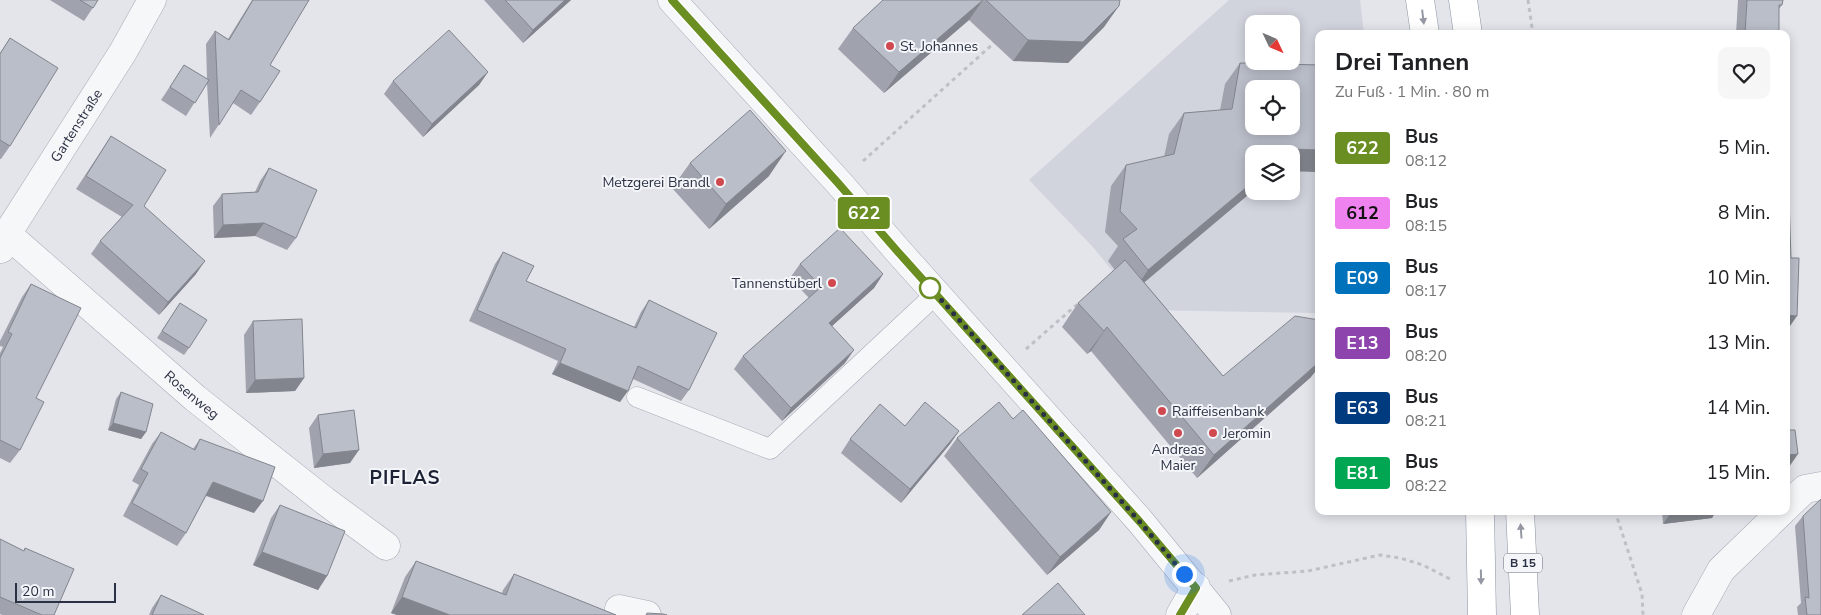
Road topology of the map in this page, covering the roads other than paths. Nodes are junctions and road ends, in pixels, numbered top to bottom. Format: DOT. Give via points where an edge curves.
graph roads {
  1 [pos="152,0"];
  2 [pos="672,0"];
  3 [pos="1420,0"];
  4 [pos="1463,0"];
  5 [pos="1424,30"];
  6 [pos="1467,30"];
  7 [pos="4,242"];
  8 [pos="936,294"];
  9 [pos="637,398"];
  10 [pos="1821,486"];
  11 [pos="1790,503"];
  12 [pos="1480,515"];
  13 [pos="1520,515"];
  14 [pos="1778,515"];
  15 [pos="386,546"];
  16 [pos="1196,588"];
  17 [pos="619,609"];
  18 [pos="647,615"];
  19 [pos="1180,615"];
  20 [pos="1217,615"];
  21 [pos="1482,615"];
  22 [pos="1526,615"];
  23 [pos="1696,615"];
  1 -- 7 [label="street, Gartenstraße"];
  2 -- 8 [label="street"];
  3 -- 5 [label="highway, one-way"];
  4 -- 6 [label="highway"];
  7 -- 15 [label="street, Rosenweg" via="195,398"];
  8 -- 9 [label="lane" via="770,449"];
  8 -- 16 [label="street"];
  10 -- 11 [label="street" via="1805,489"];
  12 -- 21 [label="highway, one-way"];
  22 -- 13 [label="highway, B 15, one-way"];
  14 -- 23 [label="street" via="1721,570"];
  16 -- 19 [label="street"];
  16 -- 20 [label="street"];
  17 -- 18 [label="street"];
}
